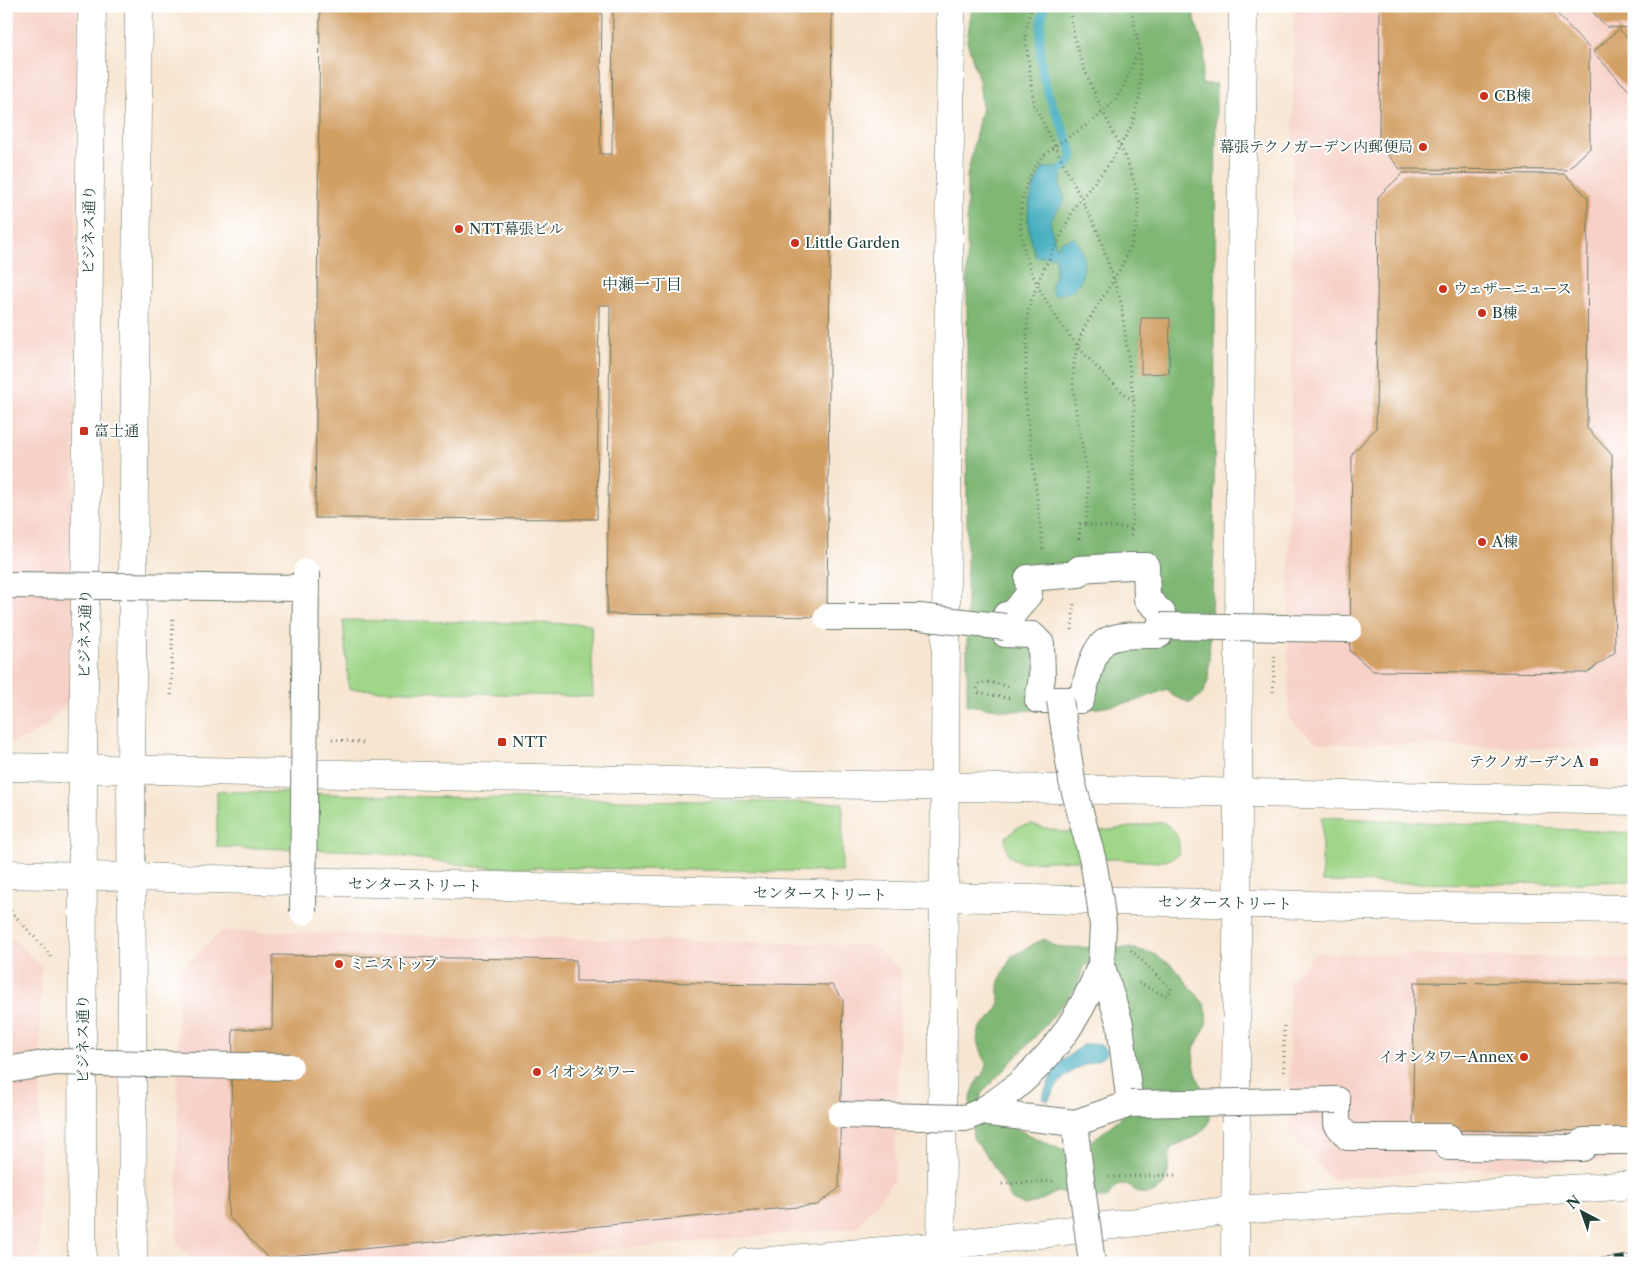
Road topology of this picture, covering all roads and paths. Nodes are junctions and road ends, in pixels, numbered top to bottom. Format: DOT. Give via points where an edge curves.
graph roads {
  1 [pos="92,6"];
  2 [pos="139,6"];
  3 [pos="951,6"];
  4 [pos="1032,6"];
  5 [pos="1070,6"];
  6 [pos="1131,6"];
  7 [pos="1243,6"];
  8 [pos="1139,46"];
  9 [pos="1103,112"];
  10 [pos="1055,146"];
  11 [pos="1120,146"];
  12 [pos="1082,197"];
  13 [pos="1114,280"];
  14 [pos="1038,283"];
  15 [pos="1078,346"];
  16 [pos="1134,402"];
  17 [pos="1086,525"];
  18 [pos="1129,566"];
  19 [pos="1046,576"];
  20 [pos="6,585"];
  21 [pos="174,586"];
  22 [pos="827,617"];
  23 [pos="1160,626"];
  24 [pos="1004,627"];
  25 [pos="1276,627"];
  26 [pos="1350,628"];
  27 [pos="1067,630"];
  28 [pos="1081,630"];
  29 [pos="1018,689"];
  30 [pos="1272,692"];
  31 [pos="171,695"];
  32 [pos="1009,698"];
  33 [pos="1060,700"];
  34 [pos="305,736"];
  35 [pos="364,743"];
  36 [pos="6,767"];
  37 [pos="83,768"];
  38 [pos="132,768"];
  39 [pos="945,786"];
  40 [pos="1238,792"];
  41 [pos="1634,801"];
  42 [pos="6,874"];
  43 [pos="83,877"];
  44 [pos="132,878"];
  45 [pos="944,897"];
  46 [pos="1237,903"];
  47 [pos="1634,908"];
  48 [pos="303,912"];
  49 [pos="1130,948"];
  50 [pos="1101,964"];
  51 [pos="1133,980"];
  52 [pos="1284,1022"];
  53 [pos="290,1067"];
  54 [pos="6,1070"];
  55 [pos="1284,1100"];
  56 [pos="1130,1104"];
  57 [pos="980,1112"];
  58 [pos="841,1115"];
  59 [pos="1075,1123"];
  60 [pos="1634,1141"];
  61 [pos="1052,1172"];
  62 [pos="1176,1175"];
  63 [pos="1100,1177"];
  64 [pos="1002,1184"];
  65 [pos="1634,1185"];
  66 [pos="1235,1210"];
  67 [pos="941,1254"];
  68 [pos="1086,1255"];
  69 [pos="82,1263"];
  70 [pos="133,1263"];
  71 [pos="746,1263"];
  72 [pos="1235,1263"];
  1 -- 37 [label="street, ビジネス通り"];
  2 -- 38 [label="street"];
  3 -- 39 [label="street"];
  4 -- 10 [label="path" via="1025,33 1032,95"];
  5 -- 9 [label="path" via="1074,41"];
  6 -- 8 [label="path"];
  7 -- 40 [label="street"];
  8 -- 9 [label="path" via="1119,96"];
  8 -- 11 [label="path" via="1140,94 1132,125"];
  9 -- 10 [label="path"];
  9 -- 11 [label="path"];
  10 -- 12 [label="path"];
  10 -- 14 [label="path" via="1037,163 1022,202 1020,234 1025,256"];
  11 -- 12 [label="path"];
  11 -- 13 [label="path" via="1136,185 1138,206 1133,240"];
  12 -- 13 [label="path"];
  12 -- 14 [label="path"];
  13 -- 15 [label="path" via="1089,320"];
  13 -- 16 [label="path" via="1121,302"];
  14 -- 15 [label="path"];
  14 -- 19 [label="path" via="1028,309 1025,394"];
  15 -- 16 [label="path" via="1104,377"];
  15 -- 17 [label="path" via="1073,395 1087,476"];
  16 -- 18 [label="path" via="1134,494"];
  18 -- 19 [label="street" via="1079,569 1079,574"];
  18 -- 23 [label="street" via="1146,566 1147,600 1162,612"];
  19 -- 24 [label="street" via="1028,578 1029,594 1012,614 1006,615"];
  20 -- 21 [label="street, bridge"];
  21 -- 31 [label="path"];
  21 -- 34 [label="street, bridge" via="306,580"];
  22 -- 24 [label="street, bridge" via="920,617"];
  23 -- 25 [label="street, bridge"];
  23 -- 33 [label="street" via="1159,635 1118,636 1104,641 1095,653 1081,700"];
  24 -- 33 [label="street" via="1005,634 1032,635 1041,644 1042,677 1038,700"];
  25 -- 26 [label="street, bridge"];
  25 -- 30 [label="path"];
  27 -- 28 [label="path"];
  29 -- 32 [label="path" via="989,682 979,683 979,693"];
  33 -- 50 [label="street, bridge" via="1072,781 1100,901 1103,926"];
  34 -- 35 [label="path"];
  34 -- 48 [label="street, bridge"];
  36 -- 37 [label="street"];
  37 -- 38 [label="street"];
  37 -- 43 [label="street, ビジネス通り"];
  38 -- 39 [label="street"];
  38 -- 44 [label="street"];
  39 -- 40 [label="street"];
  39 -- 45 [label="street"];
  40 -- 41 [label="street"];
  40 -- 46 [label="street"];
  42 -- 43 [label="street, センターストリート"];
  43 -- 44 [label="street, センターストリート"];
  43 -- 69 [label="street, ビジネス通り"];
  44 -- 45 [label="street, センターストリート"];
  44 -- 70 [label="street"];
  45 -- 46 [label="street, センターストリート"];
  45 -- 67 [label="street"];
  46 -- 47 [label="street, センターストリート"];
  46 -- 66 [label="street"];
  49 -- 51 [label="path" via="1172,990 1165,996"];
  50 -- 56 [label="street" via="1120,1024"];
  50 -- 57 [label="street" via="1082,1009 1054,1050 1020,1084"];
  52 -- 55 [label="path"];
  53 -- 54 [label="street, bridge" via="56,1062"];
  55 -- 56 [label="street, bridge"];
  55 -- 60 [label="street, bridge" via="1336,1100 1337,1124 1348,1137 1448,1137 1448,1147 1583,1148 1584,1141"];
  56 -- 59 [label="street"];
  57 -- 58 [label="street, bridge" via="965,1118"];
  57 -- 59 [label="street"];
  59 -- 68 [label="street, bridge"];
  61 -- 64 [label="path" via="1053,1181"];
  62 -- 63 [label="path"];
  65 -- 66 [label="street"];
  66 -- 67 [label="street"];
  66 -- 72 [label="street"];
  67 -- 71 [label="street"];
}
